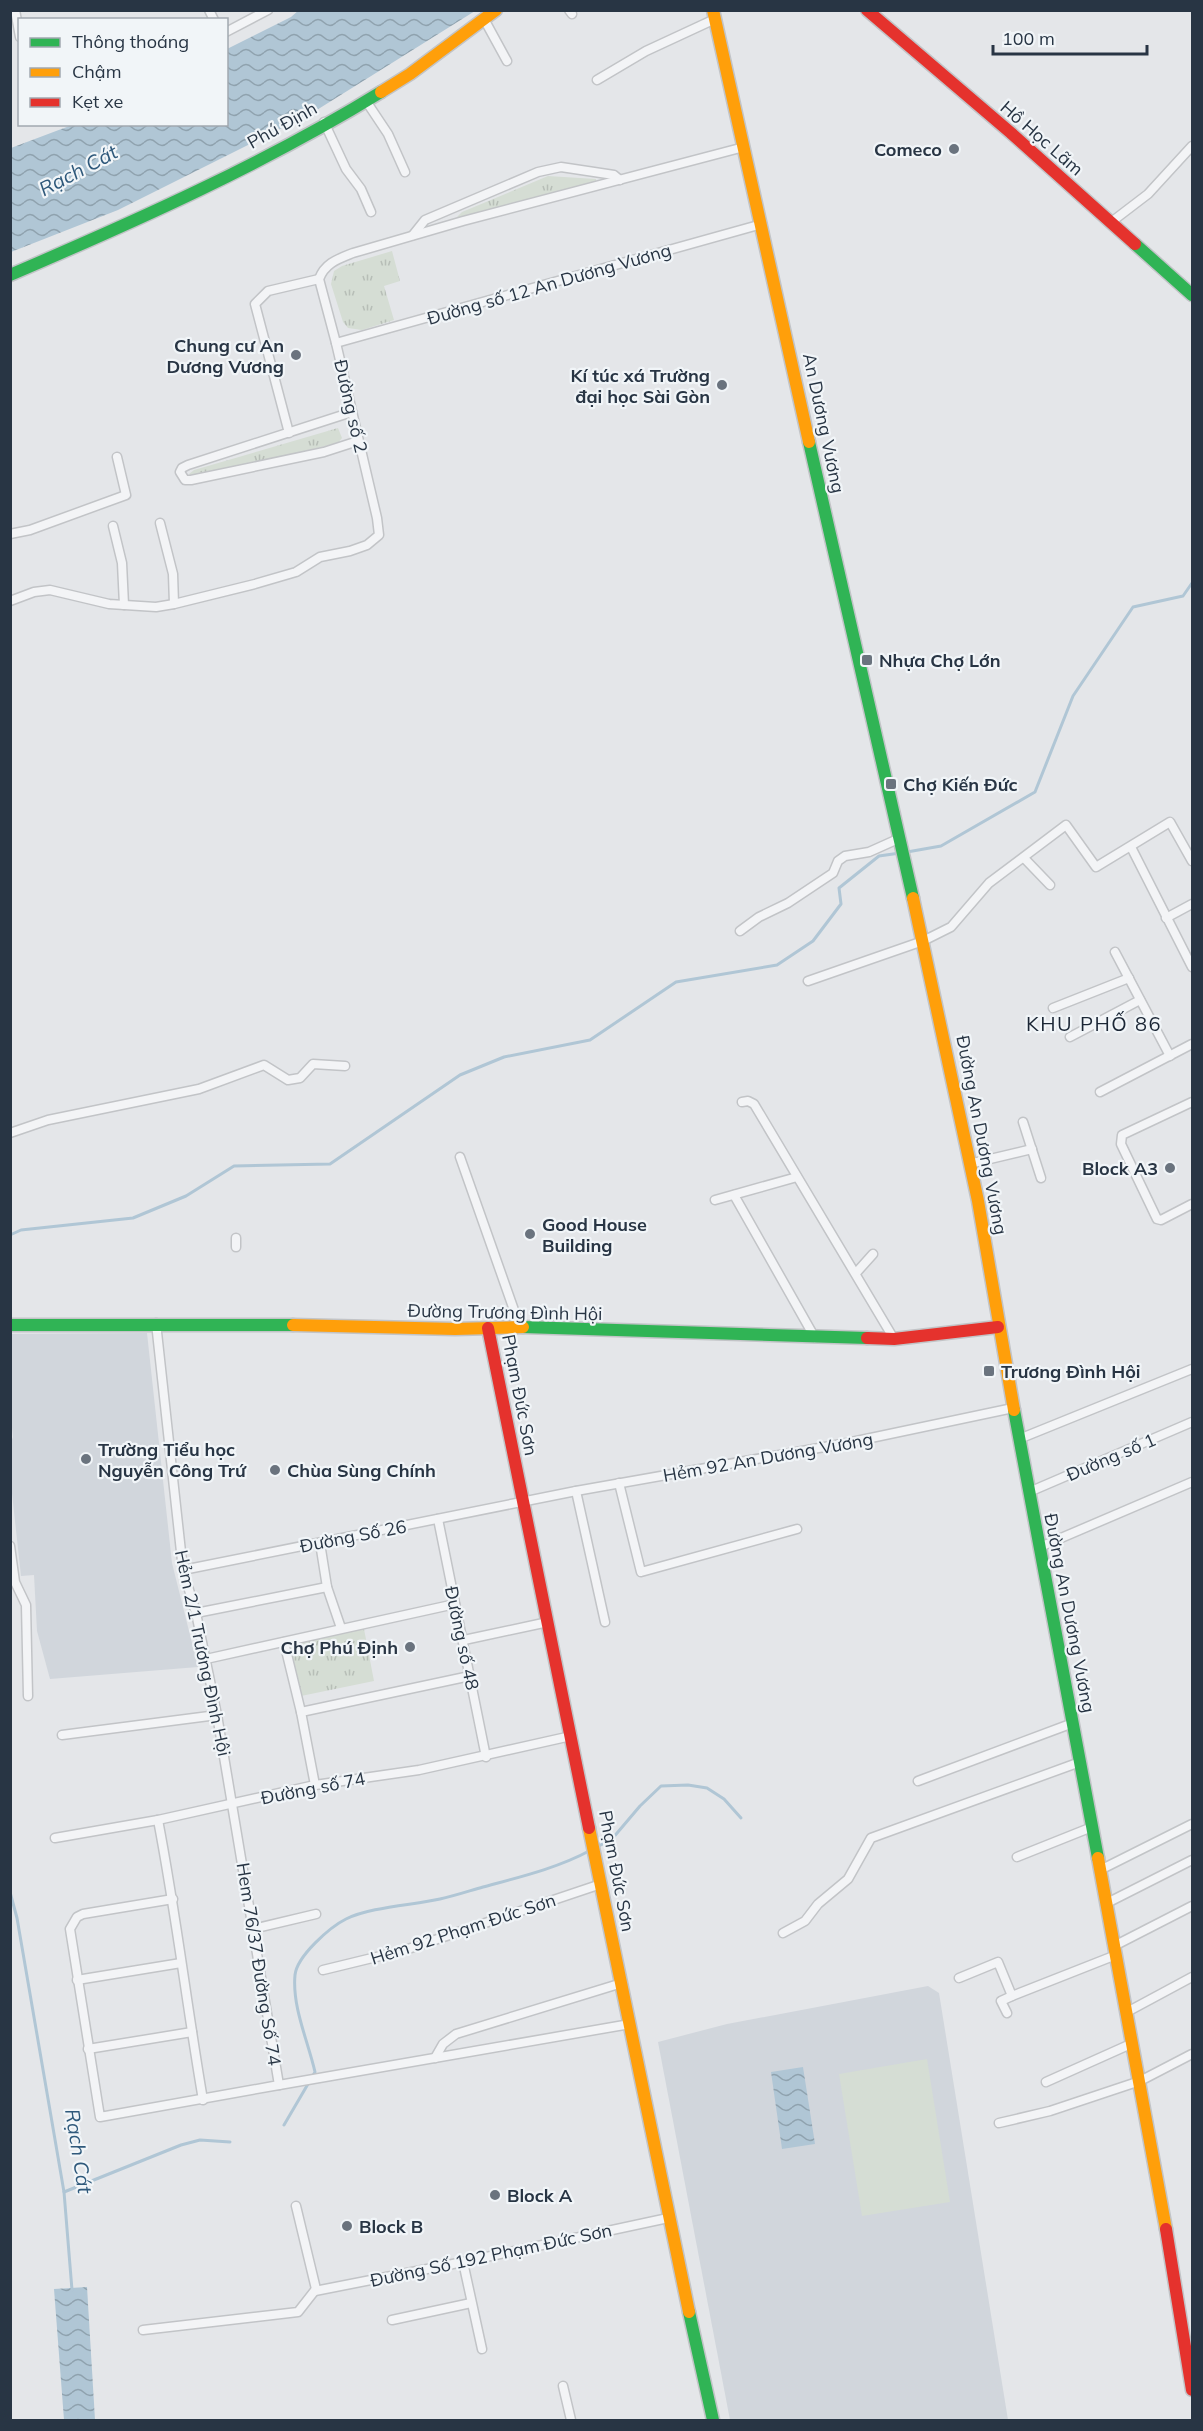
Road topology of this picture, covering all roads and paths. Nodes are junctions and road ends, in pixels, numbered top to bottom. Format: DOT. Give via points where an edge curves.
graph roads {
  1 [pos="15,10"];
  2 [pos="268,10"];
  3 [pos="496,10"];
  4 [pos="867,10"];
  5 [pos="713,15"];
  6 [pos="484,19"];
  7 [pos="18,27"];
  8 [pos="228,31"];
  9 [pos="507,61"];
  10 [pos="597,80"];
  11 [pos="366,101"];
  12 [pos="324,122"];
  13 [pos="1192,146"];
  14 [pos="744,147"];
  15 [pos="405,172"];
  16 [pos="620,180"];
  17 [pos="371,212"];
  18 [pos="1110,222"];
  19 [pos="762,224"];
  20 [pos="413,235"];
  21 [pos="10,275"];
  22 [pos="319,279"];
  23 [pos="1192,295"];
  24 [pos="336,343"];
  25 [pos="351,412"];
  26 [pos="289,433"];
  27 [pos="358,441"];
  28 [pos="117,457"];
  29 [pos="160,523"];
  30 [pos="113,526"];
  31 [pos="10,534"];
  32 [pos="10,601"];
  33 [pos="174,604"];
  34 [pos="124,605"];
  35 [pos="899,841"];
  36 [pos="1131,847"];
  37 [pos="1024,858"];
  38 [pos="1192,861"];
  39 [pos="1050,885"];
  40 [pos="1192,904"];
  41 [pos="1166,918"];
  42 [pos="740,932"];
  43 [pos="923,941"];
  44 [pos="1115,952"];
  45 [pos="1192,967"];
  46 [pos="1129,978"];
  47 [pos="808,981"];
  48 [pos="1140,1000"];
  49 [pos="1053,1008"];
  50 [pos="1070,1037"];
  51 [pos="1192,1044"];
  52 [pos="1170,1056"];
  53 [pos="345,1066"];
  54 [pos="1100,1092"];
  55 [pos="742,1102"];
  56 [pos="1192,1102"];
  57 [pos="1023,1122"];
  58 [pos="10,1133"];
  59 [pos="1032,1149"];
  60 [pos="460,1157"];
  61 [pos="969,1164"];
  62 [pos="797,1177"];
  63 [pos="1041,1178"];
  64 [pos="734,1195"];
  65 [pos="715,1200"];
  66 [pos="1192,1204"];
  67 [pos="873,1254"];
  68 [pos="856,1273"];
  69 [pos="156,1323"];
  70 [pos="10,1325"];
  71 [pos="520,1327"];
  72 [pos="998,1327"];
  73 [pos="488,1328"];
  74 [pos="815,1338"];
  75 [pos="894,1339"];
  76 [pos="1192,1369"];
  77 [pos="1013,1408"];
  78 [pos="1192,1422"];
  79 [pos="1019,1439"];
  80 [pos="1192,1482"];
  81 [pos="619,1483"];
  82 [pos="576,1491"];
  83 [pos="1029,1492"];
  84 [pos="523,1501"];
  85 [pos="438,1519"];
  86 [pos="797,1528"];
  87 [pos="320,1543"];
  88 [pos="10,1546"];
  89 [pos="1040,1546"];
  90 [pos="183,1570"];
  91 [pos="327,1587"];
  92 [pos="455,1604"];
  93 [pos="196,1613"];
  94 [pos="548,1622"];
  95 [pos="605,1622"];
  96 [pos="341,1628"];
  97 [pos="464,1640"];
  98 [pos="284,1642"];
  99 [pos="206,1659"];
  100 [pos="470,1676"];
  101 [pos="27,1696"];
  102 [pos="301,1712"];
  103 [pos="217,1715"];
  104 [pos="1073,1723"];
  105 [pos="62,1735"];
  106 [pos="571,1736"];
  107 [pos="486,1757"];
  108 [pos="1080,1762"];
  109 [pos="918,1781"];
  110 [pos="315,1785"];
  111 [pos="234,1804"];
  112 [pos="158,1820"];
  113 [pos="1192,1824"];
  114 [pos="1092,1827"];
  115 [pos="55,1838"];
  116 [pos="1017,1857"];
  117 [pos="1192,1860"];
  118 [pos="1100,1870"];
  119 [pos="601,1884"];
  120 [pos="173,1899"];
  121 [pos="1107,1903"];
  122 [pos="1192,1906"];
  123 [pos="316,1914"];
  124 [pos="253,1929"];
  125 [pos="783,1933"];
  126 [pos="1115,1950"];
  127 [pos="181,1962"];
  128 [pos="323,1970"];
  129 [pos="1192,1977"];
  130 [pos="959,1978"];
  131 [pos="77,1980"];
  132 [pos="622,1983"];
  133 [pos="1012,1996"];
  134 [pos="1127,2012"];
  135 [pos="1007,2013"];
  136 [pos="630,2024"];
  137 [pos="192,2032"];
  138 [pos="1133,2043"];
  139 [pos="88,2049"];
  140 [pos="1192,2054"];
  141 [pos="435,2058"];
  142 [pos="1140,2081"];
  143 [pos="1046,2082"];
  144 [pos="279,2085"];
  145 [pos="203,2100"];
  146 [pos="999,2123"];
  147 [pos="296,2206"];
  148 [pos="668,2218"];
  149 [pos="463,2262"];
  150 [pos="315,2291"];
  151 [pos="471,2303"];
  152 [pos="392,2320"];
  153 [pos="143,2330"];
  154 [pos="482,2349"];
  155 [pos="563,2386"];
  156 [pos="1192,2390"];
  157 [pos="571,2421"];
  158 [pos="713,2421"];
  1 -- 7 [label="street"];
  2 -- 8 [label="street"];
  3 -- 6 [label="main road, Phú Định"];
  4 -- 18 [label="main road, Hồ Học Lãm"];
  5 -- 10 [label="street"];
  5 -- 14 [label="main road, An Dương Vương"];
  6 -- 9 [label="street"];
  6 -- 11 [label="main road, Phú Định"];
  11 -- 12 [label="main road, Phú Định"];
  11 -- 15 [label="street" via="388,134"];
  12 -- 17 [label="street"];
  12 -- 21 [label="main road, Phú Định" via="132,223"];
  13 -- 18 [label="street" via="1148,194"];
  14 -- 16 [label="street"];
  14 -- 19 [label="main road, An Dương Vương"];
  16 -- 20 [label="street"];
  16 -- 20 [label="street" via="614,175 561,166 538,172 426,220"];
  18 -- 23 [label="main road, Hồ Học Lãm"];
  19 -- 24 [label="street, Đường số 12 An Dương Vương"];
  19 -- 35 [label="main road, An Dương Vương"];
  20 -- 22 [label="street" via="336,259"];
  22 -- 24 [label="street, Đường số 2"];
  22 -- 26 [label="street" via="268,291 255,304"];
  24 -- 25 [label="street, Đường số 2"];
  25 -- 26 [label="street"];
  25 -- 27 [label="street, Đường số 2"];
  26 -- 27 [label="street" via="188,465 182,468 182,477 191,480"];
  27 -- 33 [label="street, Đường số 2" via="379,535 367,545 320,556 296,572"];
  28 -- 31 [label="street" via="126,495"];
  29 -- 33 [label="street" via="173,573"];
  30 -- 34 [label="street" via="122,563"];
  32 -- 34 [label="street" via="50,590"];
  33 -- 34 [label="street"];
  35 -- 42 [label="street" via="845,856 833,873"];
  35 -- 43 [label="main road, Đường An Dương Vương"];
  36 -- 37 [label="street" via="1096,867 1066,825"];
  36 -- 38 [label="street" via="1170,822"];
  36 -- 41 [label="street"];
  37 -- 39 [label="street"];
  37 -- 43 [label="street" via="989,883 951,927"];
  40 -- 41 [label="street"];
  41 -- 45 [label="street"];
  43 -- 47 [label="street"];
  43 -- 61 [label="main road, Đường An Dương Vương"];
  44 -- 46 [label="street"];
  46 -- 48 [label="street"];
  46 -- 49 [label="street"];
  48 -- 50 [label="street"];
  48 -- 52 [label="street"];
  51 -- 52 [label="street"];
  52 -- 54 [label="street"];
  53 -- 58 [label="street" via="313,1064 300,1078 288,1080 264,1065 199,1089 48,1120"];
  55 -- 62 [label="street" via="754,1104"];
  56 -- 66 [label="street" via="1122,1135 1120,1144 1157,1219"];
  57 -- 59 [label="street"];
  59 -- 61 [label="street"];
  59 -- 63 [label="street"];
  60 -- 71 [label="street"];
  61 -- 72 [label="main road, Đường An Dương Vương"];
  62 -- 64 [label="street"];
  62 -- 68 [label="street"];
  64 -- 65 [label="street"];
  64 -- 74 [label="street"];
  67 -- 68 [label="street"];
  68 -- 75 [label="street"];
  69 -- 70 [label="main road, Đường Trương Đình Hội"];
  69 -- 73 [label="main road, Đường Trương Đình Hội"];
  69 -- 90 [label="street, Hẻm 2/1 Trương Đình Hội"];
  71 -- 73 [label="main road, Đường Trương Đình Hội"];
  71 -- 74 [label="main road, Đường Trương Đình Hội"];
  72 -- 75 [label="main road, Đường Trương Đình Hội"];
  72 -- 77 [label="main road, Đường An Dương Vương"];
  73 -- 84 [label="main road, Phạm Đức Sơn"];
  74 -- 75 [label="main road, Đường Trương Đình Hội"];
  76 -- 79 [label="street"];
  77 -- 79 [label="main road, Đường An Dương Vương"];
  77 -- 81 [label="street, Hẻm 92 An Dương Vương" via="847,1443"];
  78 -- 83 [label="street, Đường số 1"];
  79 -- 83 [label="main road, Đường An Dương Vương"];
  80 -- 89 [label="street"];
  81 -- 82 [label="street, Hẻm 92 An Dương Vương"];
  81 -- 86 [label="street" via="641,1572"];
  82 -- 84 [label="street, Hẻm 92 An Dương Vương"];
  82 -- 95 [label="street"];
  83 -- 89 [label="main road, Đường An Dương Vương"];
  84 -- 85 [label="street, Đường Số 26"];
  84 -- 94 [label="main road, Phạm Đức Sơn"];
  85 -- 87 [label="street, Đường Số 26"];
  85 -- 92 [label="street, Đường số 48"];
  87 -- 90 [label="street, Đường Số 26"];
  87 -- 91 [label="street"];
  88 -- 101 [label="street" via="15,1582 26,1605"];
  89 -- 104 [label="main road, Đường An Dương Vương"];
  90 -- 93 [label="street, Hẻm 2/1 Trương Đình Hội"];
  91 -- 93 [label="street"];
  91 -- 96 [label="street"];
  92 -- 96 [label="street"];
  92 -- 97 [label="street, Đường số 48"];
  93 -- 99 [label="street, Hẻm 2/1 Trương Đình Hội"];
  94 -- 97 [label="street, Đường số 48"];
  94 -- 106 [label="main road, Phạm Đức Sơn"];
  96 -- 98 [label="street"];
  97 -- 100 [label="street, Đường số 48"];
  98 -- 99 [label="street"];
  98 -- 102 [label="street"];
  99 -- 103 [label="street, Hẻm 2/1 Trương Đình Hội"];
  100 -- 102 [label="street"];
  100 -- 107 [label="street, Đường số 48"];
  102 -- 110 [label="street"];
  103 -- 105 [label="street"];
  103 -- 111 [label="street, Hẻm 2/1 Trương Đình Hội"];
  104 -- 108 [label="main road, Đường An Dương Vương"];
  104 -- 109 [label="street"];
  106 -- 107 [label="street, Đường số 74"];
  106 -- 119 [label="main road, Phạm Đức Sơn"];
  107 -- 110 [label="street, Đường số 74"];
  108 -- 114 [label="main road, Đường An Dương Vương"];
  108 -- 125 [label="street" via="871,1838 848,1879 818,1904 805,1921"];
  110 -- 111 [label="street, Đường số 74"];
  111 -- 112 [label="street, Đường số 74"];
  111 -- 124 [label="street, Hem 76/37 Đường Số 74"];
  112 -- 115 [label="street, Đường số 74"];
  112 -- 120 [label="street"];
  113 -- 118 [label="street"];
  114 -- 116 [label="street"];
  114 -- 118 [label="main road, Đường An Dương Vương"];
  117 -- 121 [label="street"];
  118 -- 121 [label="main road, Đường An Dương Vương"];
  119 -- 128 [label="street, Hẻm 92 Phạm Đức Sơn" via="405,1950"];
  119 -- 132 [label="main road, Phạm Đức Sơn"];
  120 -- 127 [label="street"];
  120 -- 131 [label="street" via="77,1917 70,1929"];
  121 -- 126 [label="main road, Đường An Dương Vương"];
  122 -- 126 [label="street"];
  123 -- 124 [label="street"];
  124 -- 144 [label="street, Hem 76/37 Đường Số 74"];
  126 -- 133 [label="street"];
  126 -- 134 [label="main road, Đường An Dương Vương"];
  127 -- 131 [label="street"];
  127 -- 137 [label="street"];
  129 -- 134 [label="street"];
  130 -- 133 [label="street" via="998,1962"];
  131 -- 139 [label="street"];
  132 -- 136 [label="main road, Phạm Đức Sơn"];
  132 -- 141 [label="street" via="456,2034 442,2044"];
  133 -- 135 [label="street" via="1001,2001"];
  134 -- 138 [label="main road, Đường An Dương Vương"];
  136 -- 141 [label="street"];
  136 -- 148 [label="main road, Phạm Đức Sơn"];
  137 -- 139 [label="street"];
  137 -- 145 [label="street"];
  138 -- 142 [label="main road, Đường An Dương Vương"];
  138 -- 143 [label="street"];
  139 -- 145 [label="street, Hem 76/37 Đường Số 74" via="100,2117"];
  140 -- 142 [label="street"];
  141 -- 144 [label="street"];
  142 -- 146 [label="street" via="1050,2111"];
  142 -- 156 [label="main road, Đường An Dương Vương"];
  144 -- 145 [label="street, Hem 76/37 Đường Số 74"];
  147 -- 150 [label="street"];
  148 -- 149 [label="street, Đường Số 192 Phạm Đức Sơn"];
  148 -- 158 [label="main road, Phạm Đức Sơn"];
  149 -- 150 [label="street, Đường Số 192 Phạm Đức Sơn"];
  149 -- 151 [label="street"];
  150 -- 153 [label="street" via="298,2312"];
  151 -- 152 [label="street"];
  151 -- 154 [label="street"];
  155 -- 157 [label="street"];
}
